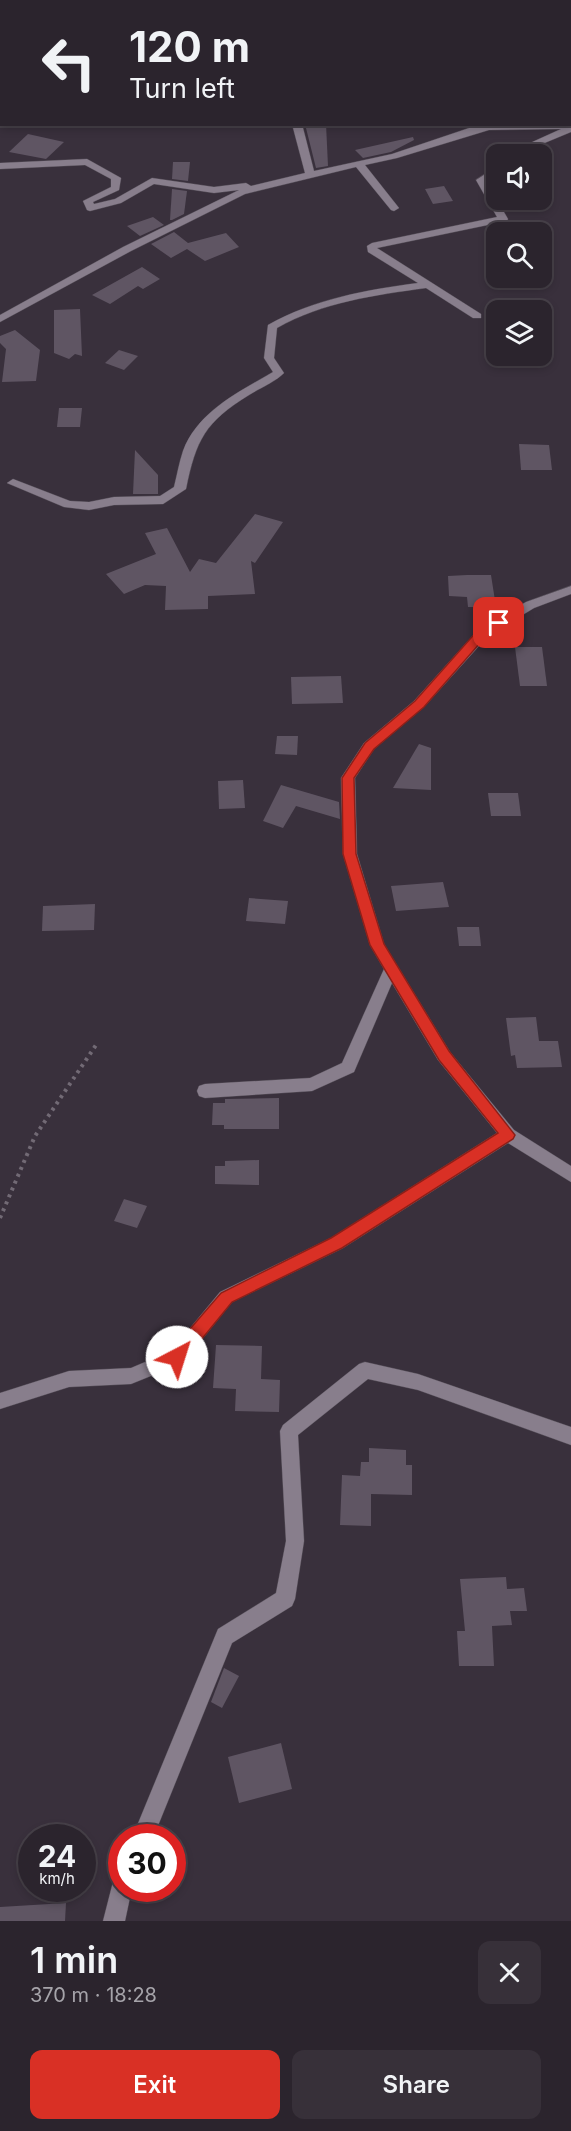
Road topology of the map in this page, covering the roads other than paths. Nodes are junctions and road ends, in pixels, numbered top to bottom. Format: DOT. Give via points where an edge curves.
graph roads {
  1 [pos="298,126"];
  2 [pos="487,126"];
  3 [pos="571,127"];
  4 [pos="533,144"];
  5 [pos="358,163"];
  6 [pos="0,166"];
  7 [pos="310,173"];
  8 [pos="486,177"];
  9 [pos="276,182"];
  10 [pos="486,189"];
  11 [pos="394,208"];
  12 [pos="498,210"];
  13 [pos="429,285"];
  14 [pos="477,316"];
  15 [pos="0,320"];
  16 [pos="13,483"];
  17 [pos="571,590"];
  18 [pos="391,969"];
  19 [pos="205,1091"];
  20 [pos="508,1135"];
  21 [pos="571,1175"];
  22 [pos="0,1401"];
  23 [pos="571,1436"];
  24 [pos="148,1824"];
  25 [pos="118,1902"];
  26 [pos="114,1921"];
  1 -- 7 [label="street"];
  2 -- 3 [label="street"];
  2 -- 5 [label="street" via="394,156"];
  3 -- 4 [label="street"];
  5 -- 7 [label="street"];
  5 -- 11 [label="street"];
  6 -- 9 [label="street" via="87,162 116,178 116,188 88,201 90,208 118,201 152,181 214,190"];
  7 -- 9 [label="street"];
  8 -- 10 [label="street" via="481,180"];
  9 -- 15 [label="street" via="242,192 127,249"];
  12 -- 13 [label="street" via="503,219 372,246 372,250"];
  13 -- 14 [label="street"];
  13 -- 16 [label="street" via="367,292 286,318 272,327 269,358 279,373 235,399 201,428 189,448 180,489 163,500 68,504"];
  17 -- 18 [label="street" via="530,605 483,633 419,704 369,746 348,778 350,854 377,945"];
  18 -- 19 [label="street" via="348,1067 312,1084"];
  18 -- 20 [label="street" via="444,1056"];
  20 -- 21 [label="street"];
  20 -- 22 [label="street" via="337,1243 226,1298 177,1357 131,1376 69,1379"];
  23 -- 24 [label="street" via="418,1382 364,1370 289,1431 295,1541 285,1599 225,1636"];
  25 -- 26 [label="street"];
}
